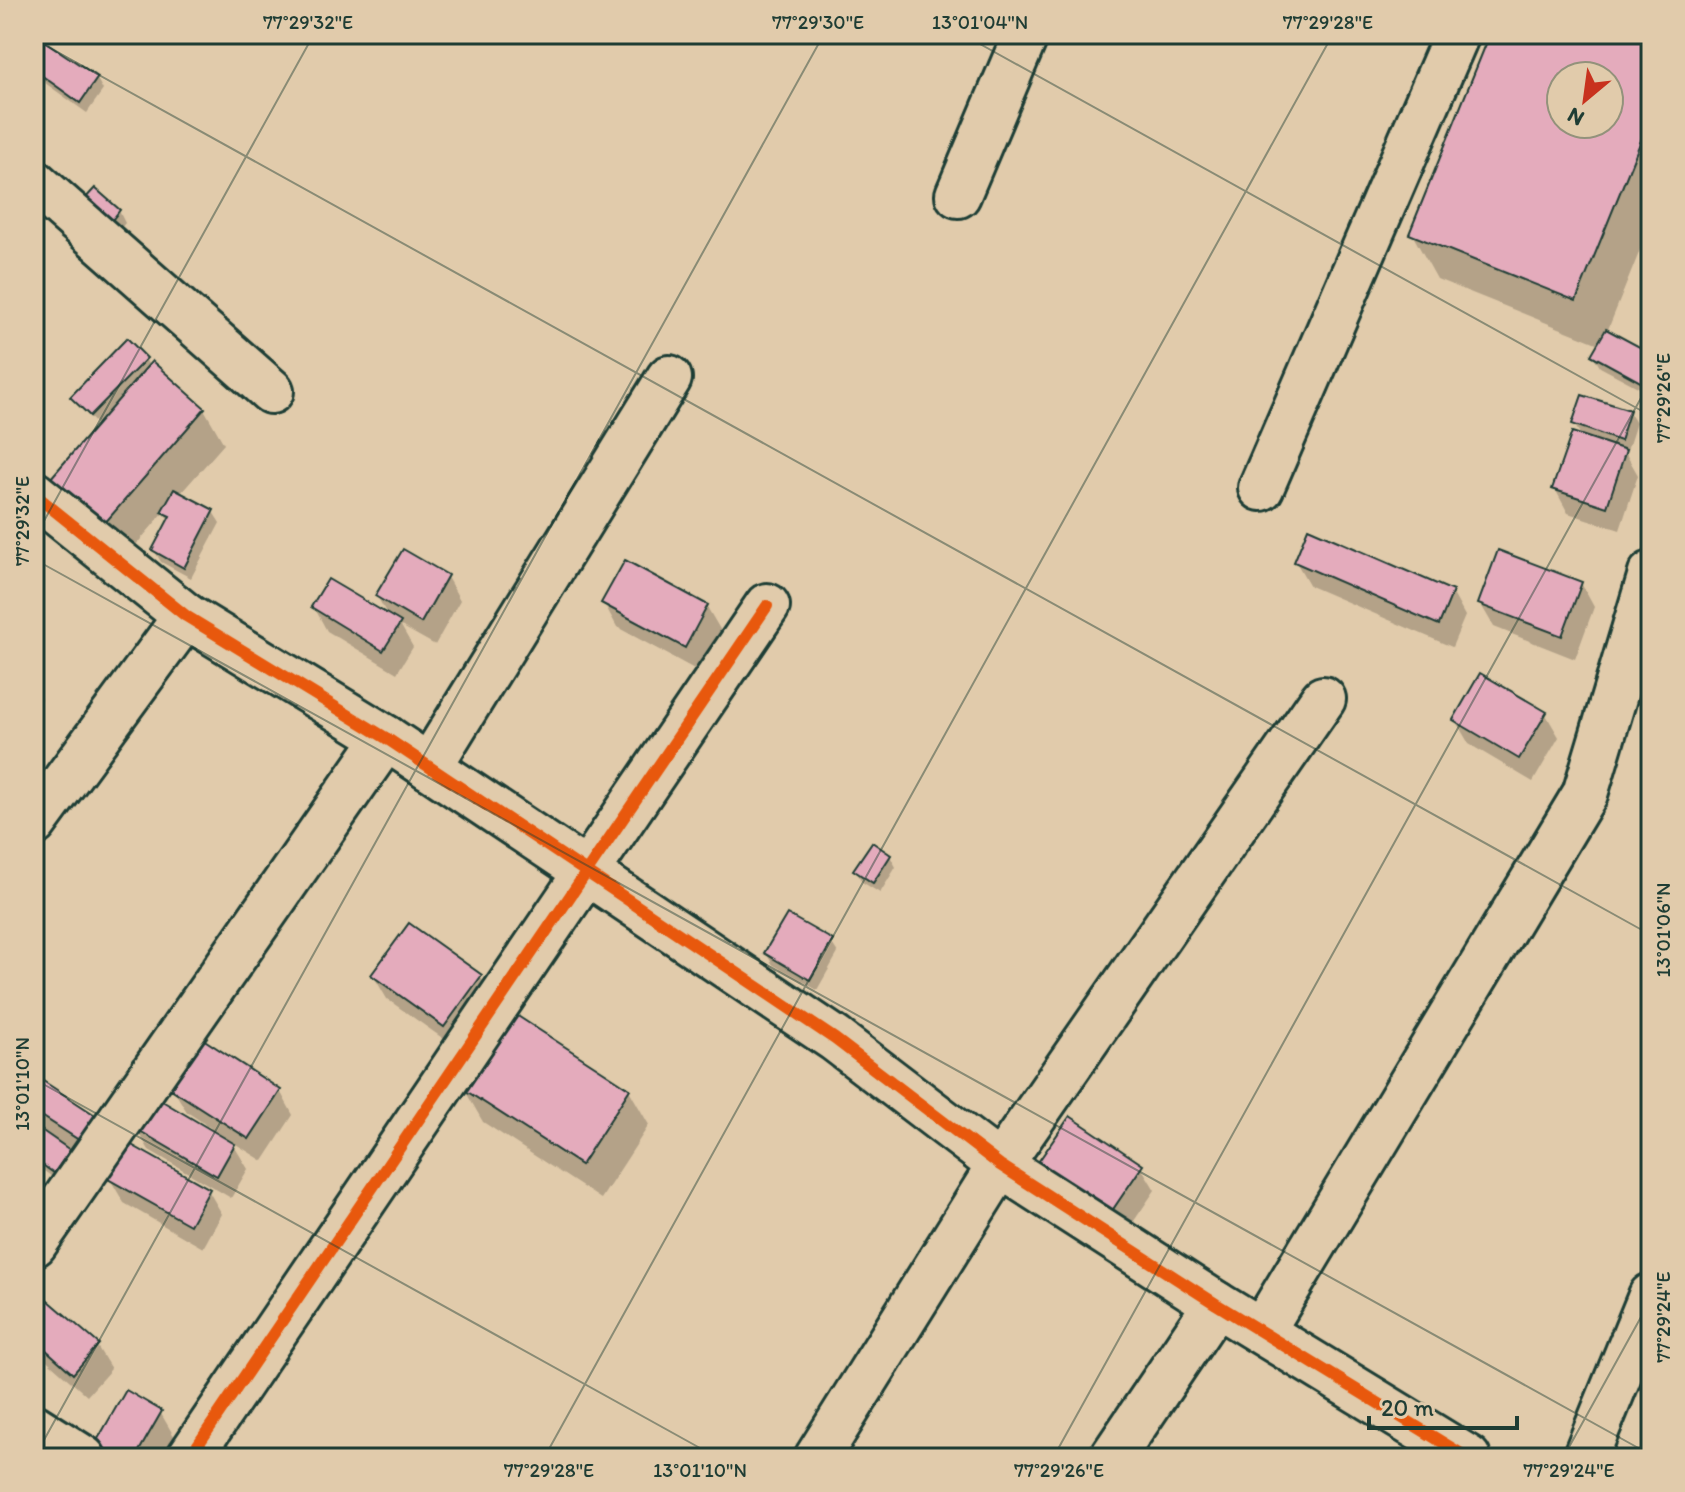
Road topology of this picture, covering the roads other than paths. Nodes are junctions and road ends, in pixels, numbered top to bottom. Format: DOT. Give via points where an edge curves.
graph roads {
  1 [pos="1026,34"];
  2 [pos="1457,34"];
  3 [pos="34,182"];
  4 [pos="958,195"];
  5 [pos="669,378"];
  6 [pos="271,391"];
  7 [pos="1261,488"];
  8 [pos="34,494"];
  9 [pos="1651,574"];
  10 [pos="767,606"];
  11 [pos="186,616"];
  12 [pos="1323,699"];
  13 [pos="386,738"];
  14 [pos="429,767"];
  15 [pos="34,823"];
  16 [pos="588,873"];
  17 [pos="1000,1165"];
  18 [pos="34,1244"];
  19 [pos="1651,1296"];
  20 [pos="1216,1304"];
  21 [pos="1262,1331"];
  22 [pos="34,1427"];
  23 [pos="1448,1452"];
  24 [pos="83,1458"];
  25 [pos="189,1458"];
  26 [pos="817,1458"];
  27 [pos="1112,1458"];
  28 [pos="1585,1458"];
  1 -- 4 [label="street"];
  2 -- 7 [label="street"];
  3 -- 6 [label="street"];
  5 -- 14 [label="street"];
  8 -- 11 [label="street"];
  9 -- 21 [label="street" via="1585,794"];
  10 -- 16 [label="street"];
  11 -- 13 [label="street"];
  11 -- 15 [label="street"];
  12 -- 17 [label="street"];
  13 -- 14 [label="street"];
  13 -- 18 [label="street"];
  14 -- 16 [label="street"];
  16 -- 17 [label="street" via="835,1039"];
  16 -- 25 [label="street"];
  17 -- 20 [label="street"];
  17 -- 26 [label="street"];
  19 -- 28 [label="street"];
  20 -- 21 [label="street"];
  20 -- 27 [label="street"];
  21 -- 23 [label="street"];
  22 -- 24 [label="street"];
}
